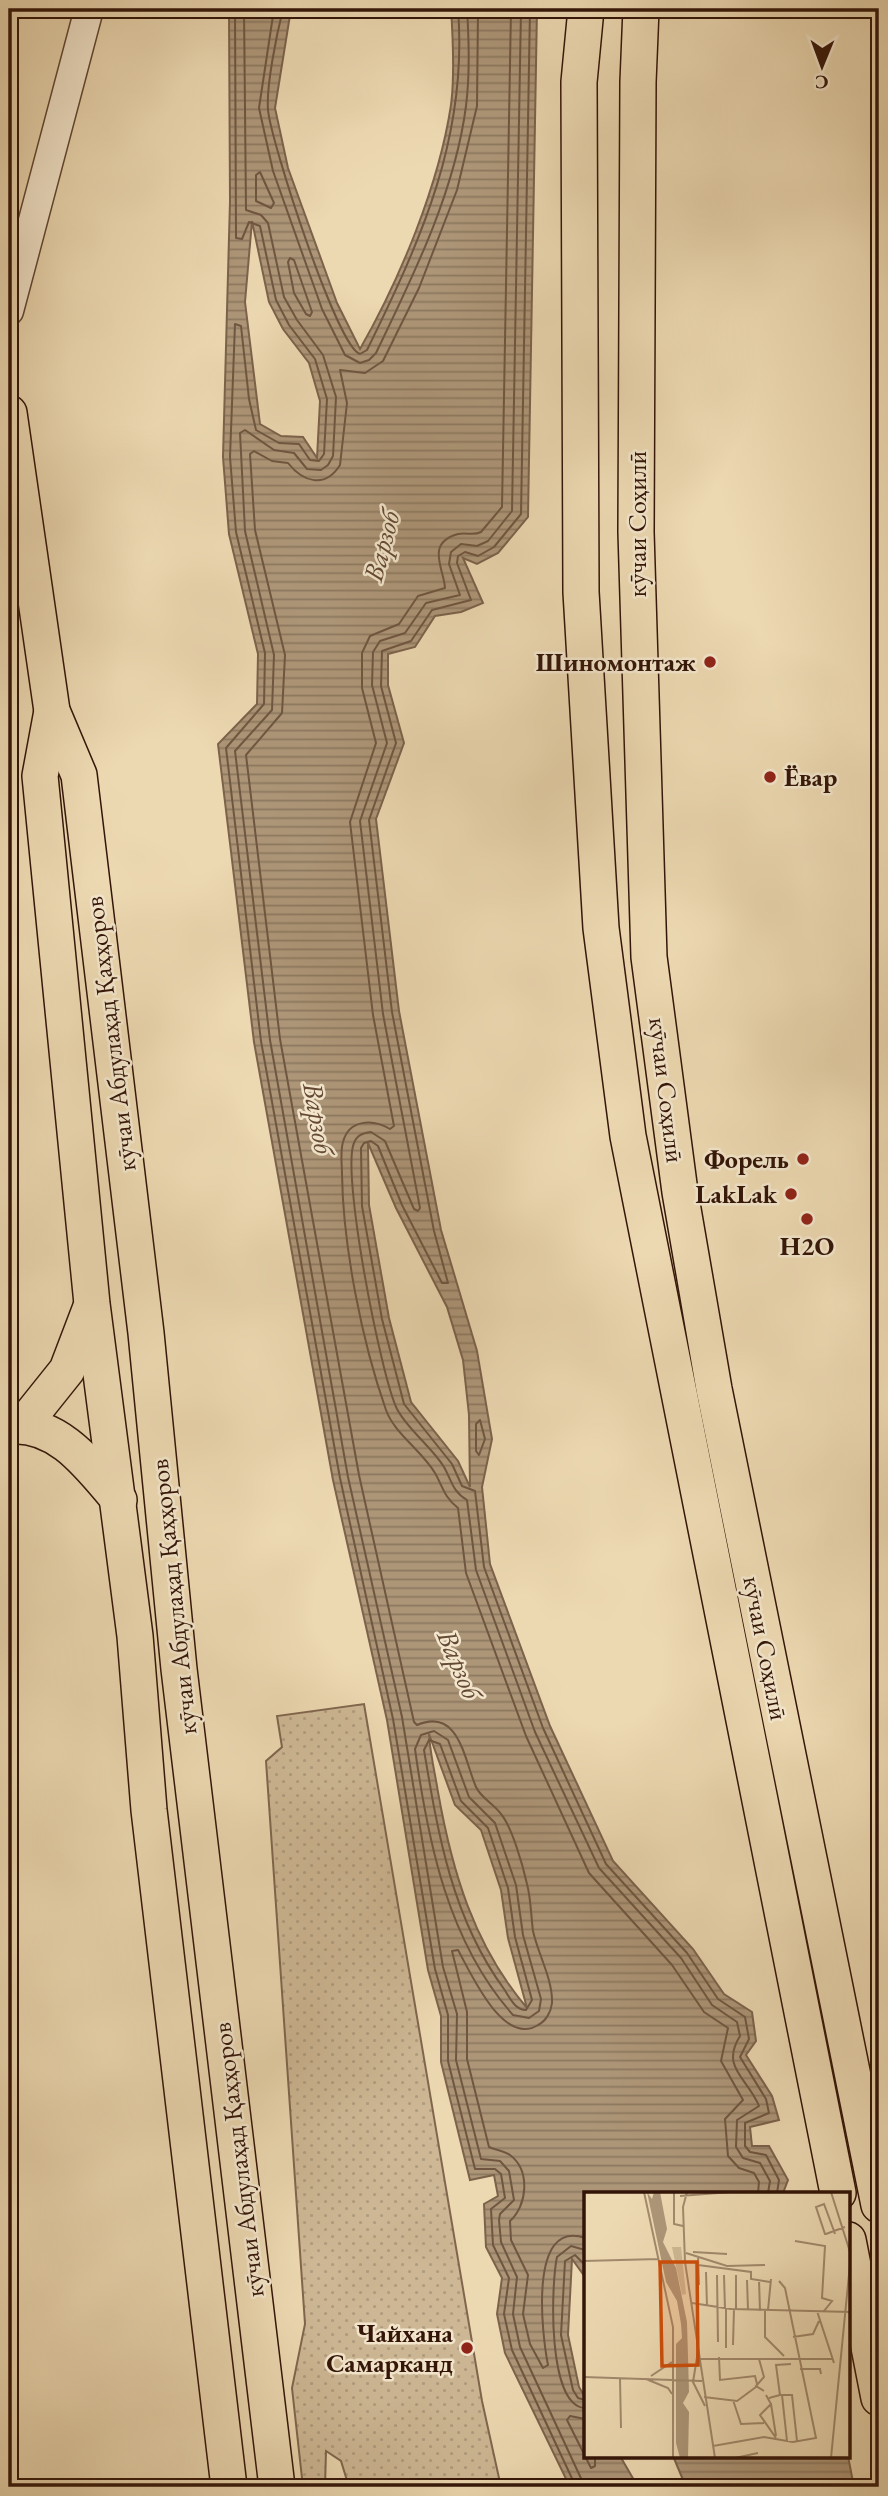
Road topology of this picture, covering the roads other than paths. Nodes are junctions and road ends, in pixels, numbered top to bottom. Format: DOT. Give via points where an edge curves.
graph roads {
  1 [pos="89,9"];
  2 [pos="586,9"];
  3 [pos="641,9"];
  4 [pos="664,9"];
  5 [pos="638,82"];
  6 [pos="9,311"];
  7 [pos="9,412"];
  8 [pos="636,532"];
  9 [pos="580,534"];
  10 [pos="52,711"];
  11 [pos="92,1304"];
  12 [pos="16,1425"];
  13 [pos="119,1500"];
  14 [pos="838,2192"];
  15 [pos="879,2205"];
  16 [pos="850,2250"];
  17 [pos="879,2398"];
  18 [pos="229,2487"];
  19 [pos="277,2487"];
  1 -- 6 [label="street"];
  2 -- 9 [label="main road" via="579,82"];
  3 -- 5 [label="main road, кӯчаи Соҳилӣ"];
  4 -- 5 [label="main road"];
  5 -- 8 [label="main road, кӯчаи Соҳилӣ"];
  7 -- 10 [label="main road, кӯчаи Абдулаҳад Қаҳҳоров"];
  8 -- 9 [label="main road" via="623,546 610,550 594,547"];
  8 -- 15 [label="main road, кӯчаи Соҳилӣ" via="649,957 680,1192 719,1416"];
  9 -- 14 [label="main road" via="588,757 599,901 628,1136"];
  10 -- 11 [label="main road, кӯчаи Абдулаҳад Қаҳҳоров" via="40,776"];
  10 -- 19 [label="main road, кӯчаи Абдулаҳад Қаҳҳоров" via="79,775 146,1333 177,1656"];
  11 -- 12 [label="main road" via="67,1370"];
  11 -- 13 [label="main road, кӯчаи Абдулаҳад Қаҳҳоров"];
  12 -- 13 [label="main road" via="64,1441"];
  13 -- 18 [label="main road, кӯчаи Абдулаҳад Қаҳҳоров" via="149,1810"];
  16 -- 17 [label="main road"];
}
